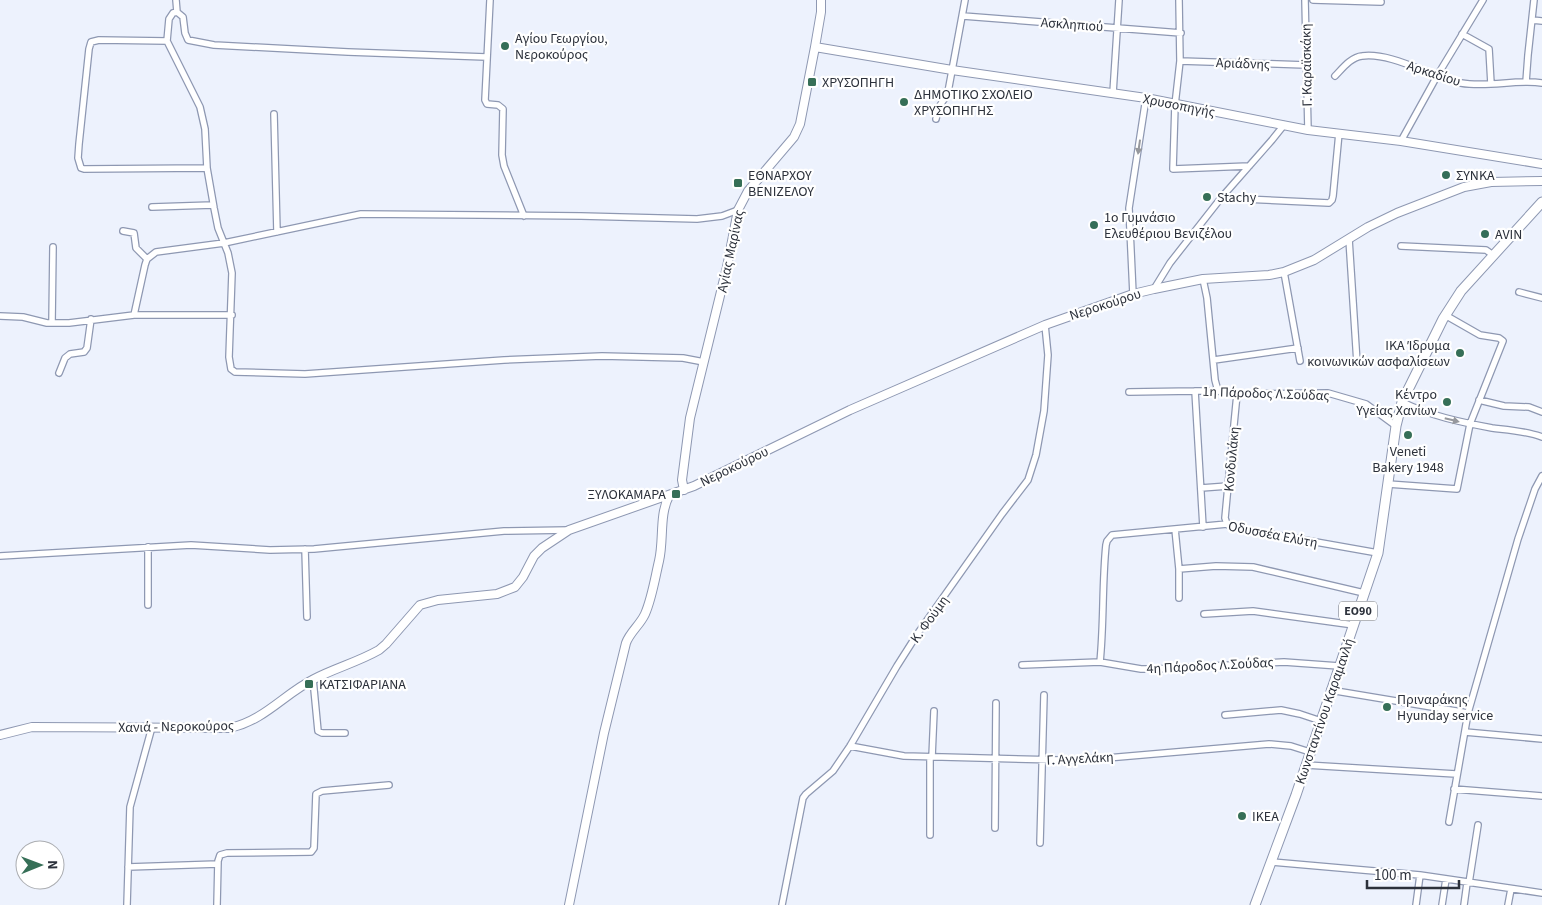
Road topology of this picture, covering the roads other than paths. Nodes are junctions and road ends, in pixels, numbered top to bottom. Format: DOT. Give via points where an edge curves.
graph roads {
  1 [pos="176,0"];
  2 [pos="490,0"];
  3 [pos="821,0"];
  4 [pos="965,0"];
  5 [pos="1119,0"];
  6 [pos="1179,0"];
  7 [pos="1305,0"];
  8 [pos="1313,0"];
  9 [pos="1483,0"];
  10 [pos="1534,0"];
  11 [pos="1381,2"];
  12 [pos="177,12"];
  13 [pos="963,16"];
  14 [pos="1532,20"];
  15 [pos="1542,21"];
  16 [pos="1118,28"];
  17 [pos="1180,33"];
  18 [pos="1462,34"];
  19 [pos="167,41"];
  20 [pos="815,47"];
  21 [pos="486,57"];
  22 [pos="1180,61"];
  23 [pos="1306,65"];
  24 [pos="952,70"];
  25 [pos="1335,76"];
  26 [pos="1437,76"];
  27 [pos="1526,82"];
  28 [pos="1491,84"];
  29 [pos="1542,84"];
  30 [pos="1113,94"];
  31 [pos="1146,98"];
  32 [pos="1175,105"];
  33 [pos="274,114"];
  34 [pos="936,118"];
  35 [pos="1284,125"];
  36 [pos="1308,130"];
  37 [pos="1339,133"];
  38 [pos="1401,141"];
  39 [pos="1542,164"];
  40 [pos="1249,166"];
  41 [pos="207,168"];
  42 [pos="1542,181"];
  43 [pos="1221,198"];
  44 [pos="1542,202"];
  45 [pos="213,205"];
  46 [pos="152,207"];
  47 [pos="738,210"];
  48 [pos="524,216"];
  49 [pos="123,231"];
  50 [pos="276,232"];
  51 [pos="1349,239"];
  52 [pos="224,243"];
  53 [pos="1401,246"];
  54 [pos="53,247"];
  55 [pos="1493,255"];
  56 [pos="147,259"];
  57 [pos="1284,272"];
  58 [pos="1203,279"];
  59 [pos="1154,289"];
  60 [pos="1519,292"];
  61 [pos="1133,294"];
  62 [pos="1542,298"];
  63 [pos="134,315"];
  64 [pos="232,315"];
  65 [pos="1445,315"];
  66 [pos="0,316"];
  67 [pos="91,320"];
  68 [pos="52,323"];
  69 [pos="1045,325"];
  70 [pos="1298,348"];
  71 [pos="1214,360"];
  72 [pos="1300,361"];
  73 [pos="704,362"];
  74 [pos="1357,363"];
  75 [pos="59,374"];
  76 [pos="1195,391"];
  77 [pos="1218,391"];
  78 [pos="1128,392"];
  79 [pos="1237,394"];
  80 [pos="1479,400"];
  81 [pos="1402,402"];
  82 [pos="1542,412"];
  83 [pos="1470,424"];
  84 [pos="1396,426"];
  85 [pos="1542,437"];
  86 [pos="1542,476"];
  87 [pos="1388,484"];
  88 [pos="1228,486"];
  89 [pos="1200,488"];
  90 [pos="684,490"];
  91 [pos="669,496"];
  92 [pos="1226,524"];
  93 [pos="1203,527"];
  94 [pos="1175,529"];
  95 [pos="569,530"];
  96 [pos="148,546"];
  97 [pos="305,549"];
  98 [pos="1378,553"];
  99 [pos="0,556"];
  100 [pos="1179,569"];
  101 [pos="1364,593"];
  102 [pos="1179,598"];
  103 [pos="148,605"];
  104 [pos="1204,614"];
  105 [pos="307,617"];
  106 [pos="1354,625"];
  107 [pos="1100,662"];
  108 [pos="1022,665"];
  109 [pos="1339,666"];
  110 [pos="313,679"];
  111 [pos="1330,690"];
  112 [pos="1044,695"];
  113 [pos="996,703"];
  114 [pos="934,711"];
  115 [pos="1468,713"];
  116 [pos="1225,715"];
  117 [pos="1321,721"];
  118 [pos="152,728"];
  119 [pos="1465,732"];
  120 [pos="345,733"];
  121 [pos="0,735"];
  122 [pos="1542,739"];
  123 [pos="850,746"];
  124 [pos="1310,752"];
  125 [pos="931,757"];
  126 [pos="997,759"];
  127 [pos="1042,760"];
  128 [pos="1306,765"];
  129 [pos="1456,774"];
  130 [pos="389,785"];
  131 [pos="1454,789"];
  132 [pos="1542,796"];
  133 [pos="1449,822"];
  134 [pos="1478,825"];
  135 [pos="995,828"];
  136 [pos="930,835"];
  137 [pos="1040,843"];
  138 [pos="1272,862"];
  139 [pos="218,864"];
  140 [pos="128,867"];
  141 [pos="1420,875"];
  142 [pos="1446,879"];
  143 [pos="1468,883"];
  144 [pos="1511,889"];
  145 [pos="1542,893"];
  146 [pos="570,902"];
  147 [pos="127,905"];
  148 [pos="217,905"];
  149 [pos="782,905"];
  150 [pos="1255,905"];
  151 [pos="1416,905"];
  152 [pos="1442,905"];
  153 [pos="1464,905"];
  154 [pos="1508,905"];
  1 -- 12 [label="street"];
  2 -- 21 [label="street"];
  3 -- 20 [label="main road, Αγίας Μαρίνας"];
  4 -- 13 [label="street"];
  5 -- 16 [label="street"];
  6 -- 17 [label="street"];
  7 -- 23 [label="street, Γ. Καραϊσκάκη"];
  8 -- 11 [label="street"];
  9 -- 18 [label="street"];
  10 -- 14 [label="street"];
  12 -- 19 [label="street" via="169,19"];
  12 -- 21 [label="street" via="183,17 188,40 214,45"];
  13 -- 16 [label="street, Ασκληπιού"];
  13 -- 24 [label="street"];
  14 -- 15 [label="street"];
  14 -- 27 [label="street"];
  16 -- 17 [label="street, Ασκληπιού"];
  16 -- 30 [label="street"];
  17 -- 22 [label="street"];
  18 -- 26 [label="street"];
  18 -- 28 [label="street" via="1489,48"];
  19 -- 41 [label="street" via="204,116"];
  19 -- 41 [label="street" via="91,42 78,164 84,169"];
  20 -- 24 [label="main road, Χρυσοπηγής"];
  20 -- 47 [label="main road, Αγίας Μαρίνας" via="800,124 794,138 748,192"];
  21 -- 48 [label="street" via="485,100 487,104 503,109 504,166"];
  22 -- 23 [label="street, Αριάδνης"];
  22 -- 32 [label="street"];
  23 -- 36 [label="street, Γ. Καραϊσκάκη"];
  24 -- 30 [label="main road, Χρυσοπηγής"];
  24 -- 34 [label="street" via="946,98 938,107"];
  25 -- 26 [label="street, Αρκαδίου" via="1352,60 1368,55"];
  26 -- 28 [label="street, Αρκαδίου" via="1463,84"];
  26 -- 38 [label="street"];
  27 -- 28 [label="street, Αρκαδίου"];
  27 -- 29 [label="street, Αρκαδίου"];
  30 -- 31 [label="main road, Χρυσοπηγής"];
  31 -- 32 [label="main road, Χρυσοπηγής"];
  31 -- 61 [label="street, one-way" via="1129,208"];
  32 -- 35 [label="main road, Χρυσοπηγής"];
  32 -- 40 [label="street" via="1173,169"];
  33 -- 50 [label="street"];
  35 -- 36 [label="main road, Χρυσοπηγής"];
  35 -- 40 [label="street"];
  36 -- 37 [label="main road, Χρυσοπηγής"];
  37 -- 38 [label="main road, Χρυσοπηγής"];
  37 -- 43 [label="street" via="1333,196 1329,203"];
  38 -- 39 [label="main road, Χρυσοπηγής"];
  40 -- 43 [label="street"];
  41 -- 45 [label="street"];
  42 -- 51 [label="main road, Νεροκούρου" via="1491,182 1464,187 1397,213"];
  43 -- 59 [label="street" via="1170,263"];
  44 -- 55 [label="main road, Κωνσταντίνου Καραμανλή / ΕΟ90"];
  45 -- 46 [label="street"];
  45 -- 52 [label="street"];
  47 -- 48 [label="street" via="703,219"];
  47 -- 73 [label="main road, Αγίας Μαρίνας"];
  48 -- 50 [label="street" via="361,214"];
  49 -- 56 [label="street" via="134,233 136,248"];
  50 -- 52 [label="street"];
  51 -- 57 [label="main road, Νεροκούρου" via="1314,260"];
  51 -- 74 [label="street"];
  52 -- 56 [label="street" via="160,250"];
  52 -- 64 [label="street" via="232,273"];
  53 -- 55 [label="street" via="1486,250"];
  54 -- 68 [label="street"];
  55 -- 65 [label="main road, Κωνσταντίνου Καραμανλή / ΕΟ90" via="1460,291"];
  56 -- 63 [label="street"];
  57 -- 58 [label="main road, Νεροκούρου"];
  57 -- 70 [label="street"];
  58 -- 59 [label="main road, Νεροκούρου"];
  58 -- 71 [label="street"];
  59 -- 61 [label="main road, Νεροκούρου"];
  60 -- 62 [label="street"];
  61 -- 69 [label="main road, Νεροκούρου"];
  63 -- 64 [label="street"];
  63 -- 67 [label="street"];
  64 -- 73 [label="street" via="229,363 231,369 243,373 340,372 602,356 683,358"];
  65 -- 80 [label="street" via="1480,335 1504,341"];
  65 -- 81 [label="main road, Κωνσταντίνου Καραμανλή / ΕΟ90"];
  66 -- 68 [label="street"];
  67 -- 68 [label="street"];
  67 -- 75 [label="street" via="87,348 65,358"];
  69 -- 90 [label="main road, Νεροκούρου" via="850,410"];
  69 -- 123 [label="street, Κ. Φούμη" via="1048,355 1044,411 1028,480 918,633"];
  70 -- 71 [label="street"];
  70 -- 72 [label="street"];
  71 -- 77 [label="street"];
  73 -- 90 [label="main road, Αγίας Μαρίνας" via="690,418 682,480"];
  76 -- 77 [label="street, 1η Πάροδος Λ.Σούδας"];
  76 -- 78 [label="street, 1η Πάροδος Λ.Σούδας"];
  76 -- 89 [label="street"];
  77 -- 79 [label="street, 1η Πάροδος Λ.Σούδας"];
  79 -- 84 [label="street, 1η Πάροδος Λ.Σούδας" via="1328,394 1359,401"];
  79 -- 88 [label="street, Κονδυλάκη"];
  80 -- 82 [label="street"];
  80 -- 83 [label="street"];
  81 -- 83 [label="street, one-way" via="1440,417"];
  81 -- 84 [label="main road, Κωνσταντίνου Καραμανλή / ΕΟ90"];
  83 -- 85 [label="street"];
  83 -- 87 [label="street" via="1457,489"];
  84 -- 87 [label="main road, Κωνσταντίνου Καραμανλή / ΕΟ90"];
  86 -- 115 [label="street" via="1518,539"];
  87 -- 98 [label="main road, Κωνσταντίνου Καραμανλή / ΕΟ90"];
  88 -- 89 [label="street"];
  88 -- 92 [label="street, Κονδυλάκη"];
  89 -- 93 [label="street"];
  90 -- 91 [label="main road, Νεροκούρου"];
  91 -- 95 [label="main road, Χανιά - Νεροκούρος"];
  91 -- 146 [label="main road" via="664,505 660,559 645,614 628,638 613,697"];
  92 -- 93 [label="street, Οδυσσέα Ελύτη"];
  92 -- 98 [label="street, Οδυσσέα Ελύτη"];
  93 -- 94 [label="street, Οδυσσέα Ελύτη"];
  94 -- 100 [label="street"];
  94 -- 107 [label="street, Οδυσσέα Ελύτη" via="1109,537 1103,576"];
  95 -- 97 [label="street" via="504,531"];
  95 -- 110 [label="main road, Χανιά - Νεροκούρος" via="534,556 515,587 497,594 420,605 379,650"];
  96 -- 97 [label="street"];
  96 -- 99 [label="street"];
  96 -- 103 [label="street"];
  97 -- 105 [label="street"];
  98 -- 101 [label="main road, Κωνσταντίνου Καραμανλή / ΕΟ90"];
  100 -- 101 [label="street" via="1253,567"];
  100 -- 102 [label="street"];
  101 -- 106 [label="main road, Κωνσταντίνου Καραμανλή / ΕΟ90"];
  104 -- 106 [label="street" via="1253,611"];
  106 -- 109 [label="main road, Κωνσταντίνου Καραμανλή / ΕΟ90"];
  107 -- 108 [label="street, 4η Πάροδος Λ.Σούδας"];
  107 -- 109 [label="street, 4η Πάροδος Λ.Σούδας" via="1141,669 1284,662"];
  109 -- 111 [label="main road, Κωνσταντίνου Καραμανλή / ΕΟ90"];
  110 -- 118 [label="main road, Χανιά - Νεροκούρος" via="256,719 230,728"];
  110 -- 120 [label="street" via="318,731"];
  111 -- 115 [label="street"];
  111 -- 117 [label="main road, Κωνσταντίνου Καραμανλή / ΕΟ90"];
  112 -- 127 [label="street"];
  113 -- 126 [label="street"];
  114 -- 125 [label="street"];
  115 -- 119 [label="street"];
  116 -- 117 [label="street" via="1280,710"];
  117 -- 124 [label="main road, Κωνσταντίνου Καραμανλή / ΕΟ90"];
  118 -- 121 [label="main road, Χανιά - Νεροκούρος" via="32,727"];
  118 -- 140 [label="street" via="130,807"];
  119 -- 122 [label="street"];
  119 -- 129 [label="street"];
  123 -- 125 [label="street, Γ. Αγγελάκη" via="904,756"];
  123 -- 149 [label="street, Κ. Φούμη" via="833,771 803,798"];
  124 -- 127 [label="street, Γ. Αγγελάκη" via="1269,744 1107,758"];
  124 -- 128 [label="main road, Κωνσταντίνου Καραμανλή / ΕΟ90"];
  125 -- 126 [label="street, Γ. Αγγελάκη"];
  125 -- 136 [label="street"];
  126 -- 127 [label="street, Γ. Αγγελάκη"];
  126 -- 135 [label="street"];
  127 -- 137 [label="street"];
  128 -- 129 [label="street"];
  128 -- 138 [label="main road, Κωνσταντίνου Καραμανλή / ΕΟ90"];
  129 -- 131 [label="street"];
  130 -- 139 [label="street" via="316,794 314,848 311,852 223,853"];
  131 -- 132 [label="street"];
  131 -- 133 [label="street"];
  134 -- 143 [label="street"];
  138 -- 141 [label="street"];
  138 -- 150 [label="main road, Κωνσταντίνου Καραμανλή / ΕΟ90"];
  139 -- 140 [label="street"];
  139 -- 148 [label="street"];
  140 -- 147 [label="street"];
  141 -- 142 [label="street"];
  141 -- 151 [label="street"];
  142 -- 143 [label="street"];
  142 -- 152 [label="street"];
  143 -- 144 [label="street"];
  143 -- 153 [label="street"];
  144 -- 145 [label="street"];
  144 -- 154 [label="street"];
}
